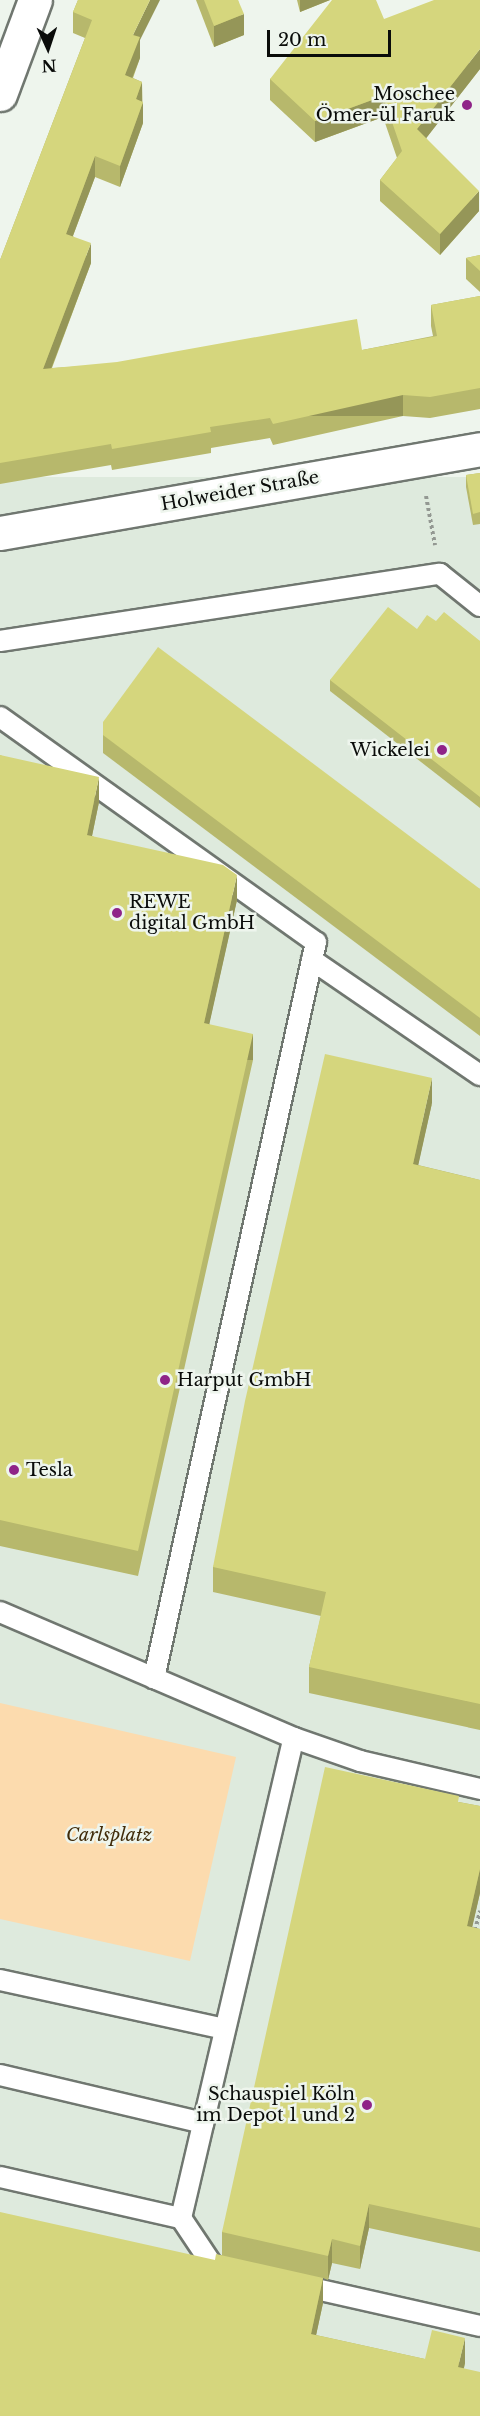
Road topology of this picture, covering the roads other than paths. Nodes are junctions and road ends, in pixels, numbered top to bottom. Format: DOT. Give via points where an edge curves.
graph roads {
  1 [pos="35,0"];
  2 [pos="0,94"];
  3 [pos="480,449"];
  4 [pos="0,533"];
  5 [pos="480,606"];
  6 [pos="0,641"];
  7 [pos="0,717"];
  8 [pos="312,960"];
  9 [pos="480,1075"];
  10 [pos="0,1612"];
  11 [pos="154,1678"];
  12 [pos="294,1738"];
  13 [pos="480,1789"];
  14 [pos="0,1980"];
  15 [pos="225,2029"];
  16 [pos="0,2076"];
  17 [pos="203,2123"];
  18 [pos="0,2176"];
  19 [pos="181,2218"];
  20 [pos="248,2274"];
  21 [pos="283,2282"];
  22 [pos="480,2326"];
  1 -- 2 [label="street"];
  3 -- 4 [label="street, Holweider Straße"];
  5 -- 6 [label="lane" via="440,574"];
  7 -- 8 [label="lane" via="316,942"];
  8 -- 9 [label="lane"];
  8 -- 11 [label="lane"];
  10 -- 11 [label="lane"];
  11 -- 12 [label="lane"];
  12 -- 13 [label="lane" via="360,1761"];
  12 -- 15 [label="lane"];
  14 -- 15 [label="lane"];
  15 -- 17 [label="lane"];
  16 -- 17 [label="lane"];
  17 -- 19 [label="lane"];
  18 -- 19 [label="lane"];
  19 -- 20 [label="lane" via="213,2266"];
  21 -- 22 [label="lane"];
}
